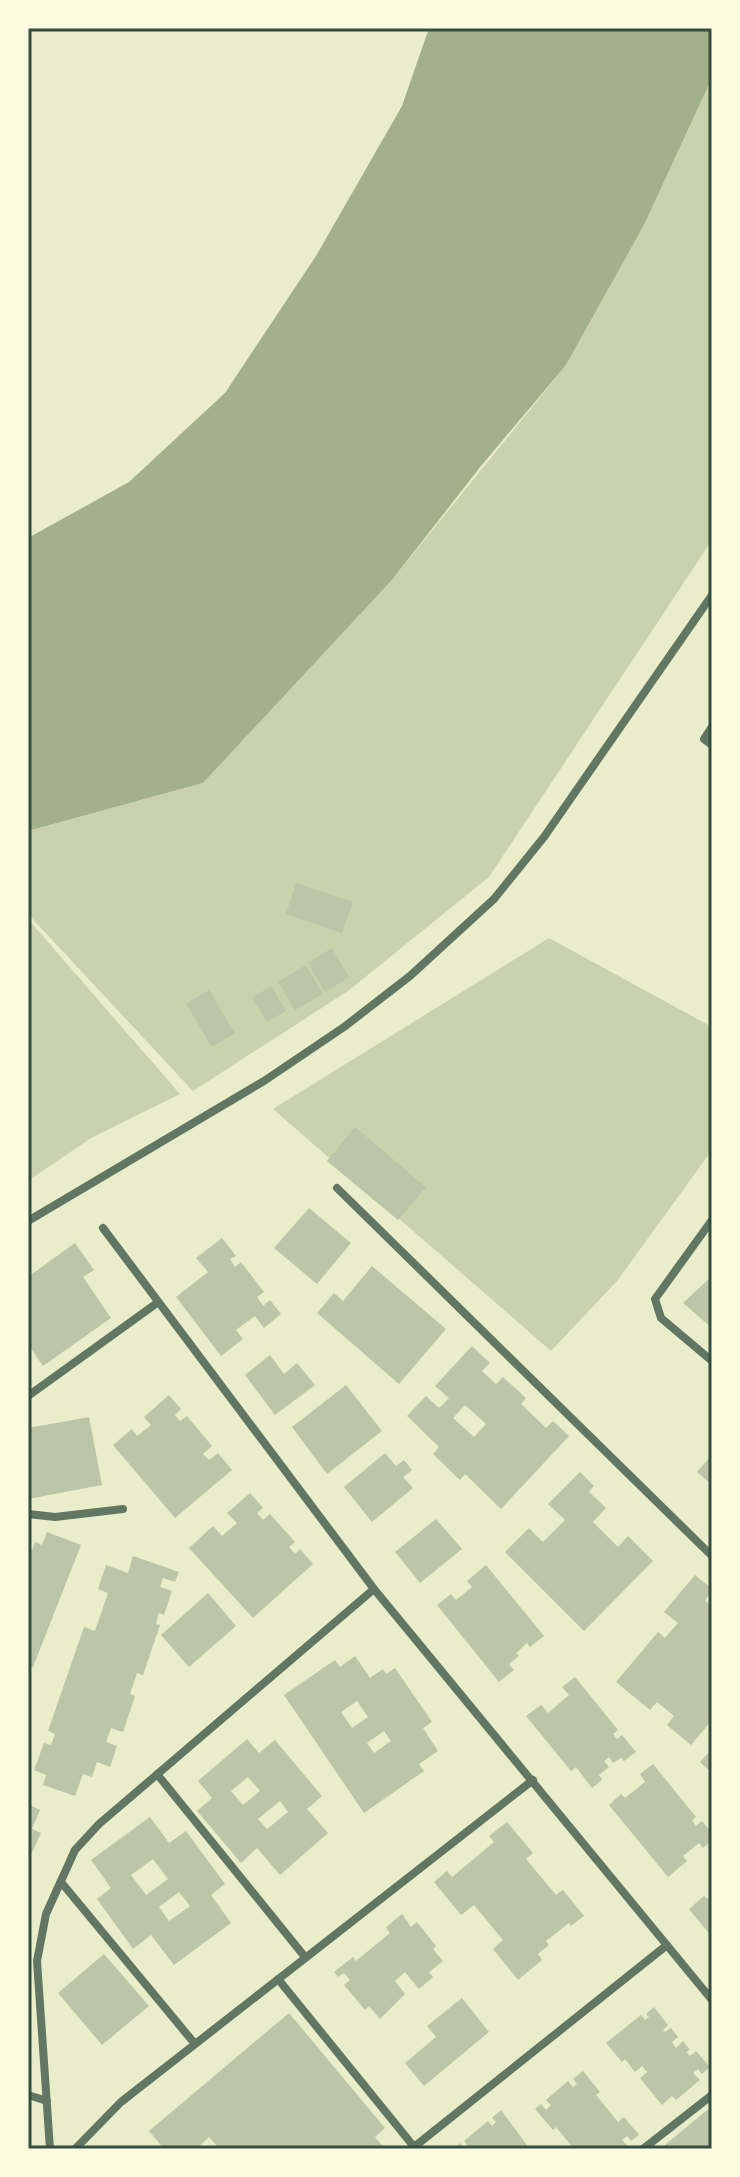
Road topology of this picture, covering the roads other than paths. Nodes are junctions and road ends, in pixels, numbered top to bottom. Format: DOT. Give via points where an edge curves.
graph roads {
  1 [pos="712,595"];
  2 [pos="712,727"];
  3 [pos="712,745"];
  4 [pos="337,1188"];
  5 [pos="712,1220"];
  6 [pos="28,1221"];
  7 [pos="103,1228"];
  8 [pos="157,1303"];
  9 [pos="712,1361"];
  10 [pos="28,1396"];
  11 [pos="123,1509"];
  12 [pos="28,1514"];
  13 [pos="712,1556"];
  14 [pos="374,1589"];
  15 [pos="157,1774"];
  16 [pos="533,1780"];
  17 [pos="61,1882"];
  18 [pos="667,1945"];
  19 [pos="305,1957"];
  20 [pos="278,1979"];
  21 [pos="712,2000"];
  22 [pos="195,2044"];
  23 [pos="28,2095"];
  24 [pos="712,2095"];
  25 [pos="47,2101"];
  26 [pos="415,2148"];
  27 [pos="50,2149"];
  28 [pos="75,2149"];
  29 [pos="643,2149"];
  1 -- 6 [label="street" via="544,837 484,909 344,1027 264,1081"];
  2 -- 3 [label="street" via="704,739"];
  4 -- 13 [label="street"];
  5 -- 9 [label="street" via="655,1299 661,1318"];
  7 -- 8 [label="street"];
  8 -- 10 [label="street"];
  8 -- 14 [label="street"];
  11 -- 12 [label="street" via="55,1517"];
  14 -- 15 [label="street"];
  14 -- 16 [label="street"];
  15 -- 17 [label="street" via="75,1850"];
  15 -- 19 [label="street"];
  16 -- 18 [label="street"];
  16 -- 19 [label="street"];
  17 -- 22 [label="street"];
  17 -- 25 [label="street" via="46,1914 37,1961"];
  18 -- 21 [label="street"];
  18 -- 26 [label="street"];
  19 -- 20 [label="street"];
  20 -- 22 [label="street"];
  20 -- 26 [label="street"];
  22 -- 28 [label="street" via="121,2102"];
  23 -- 25 [label="street"];
  24 -- 29 [label="street"];
  25 -- 27 [label="street"];
}
